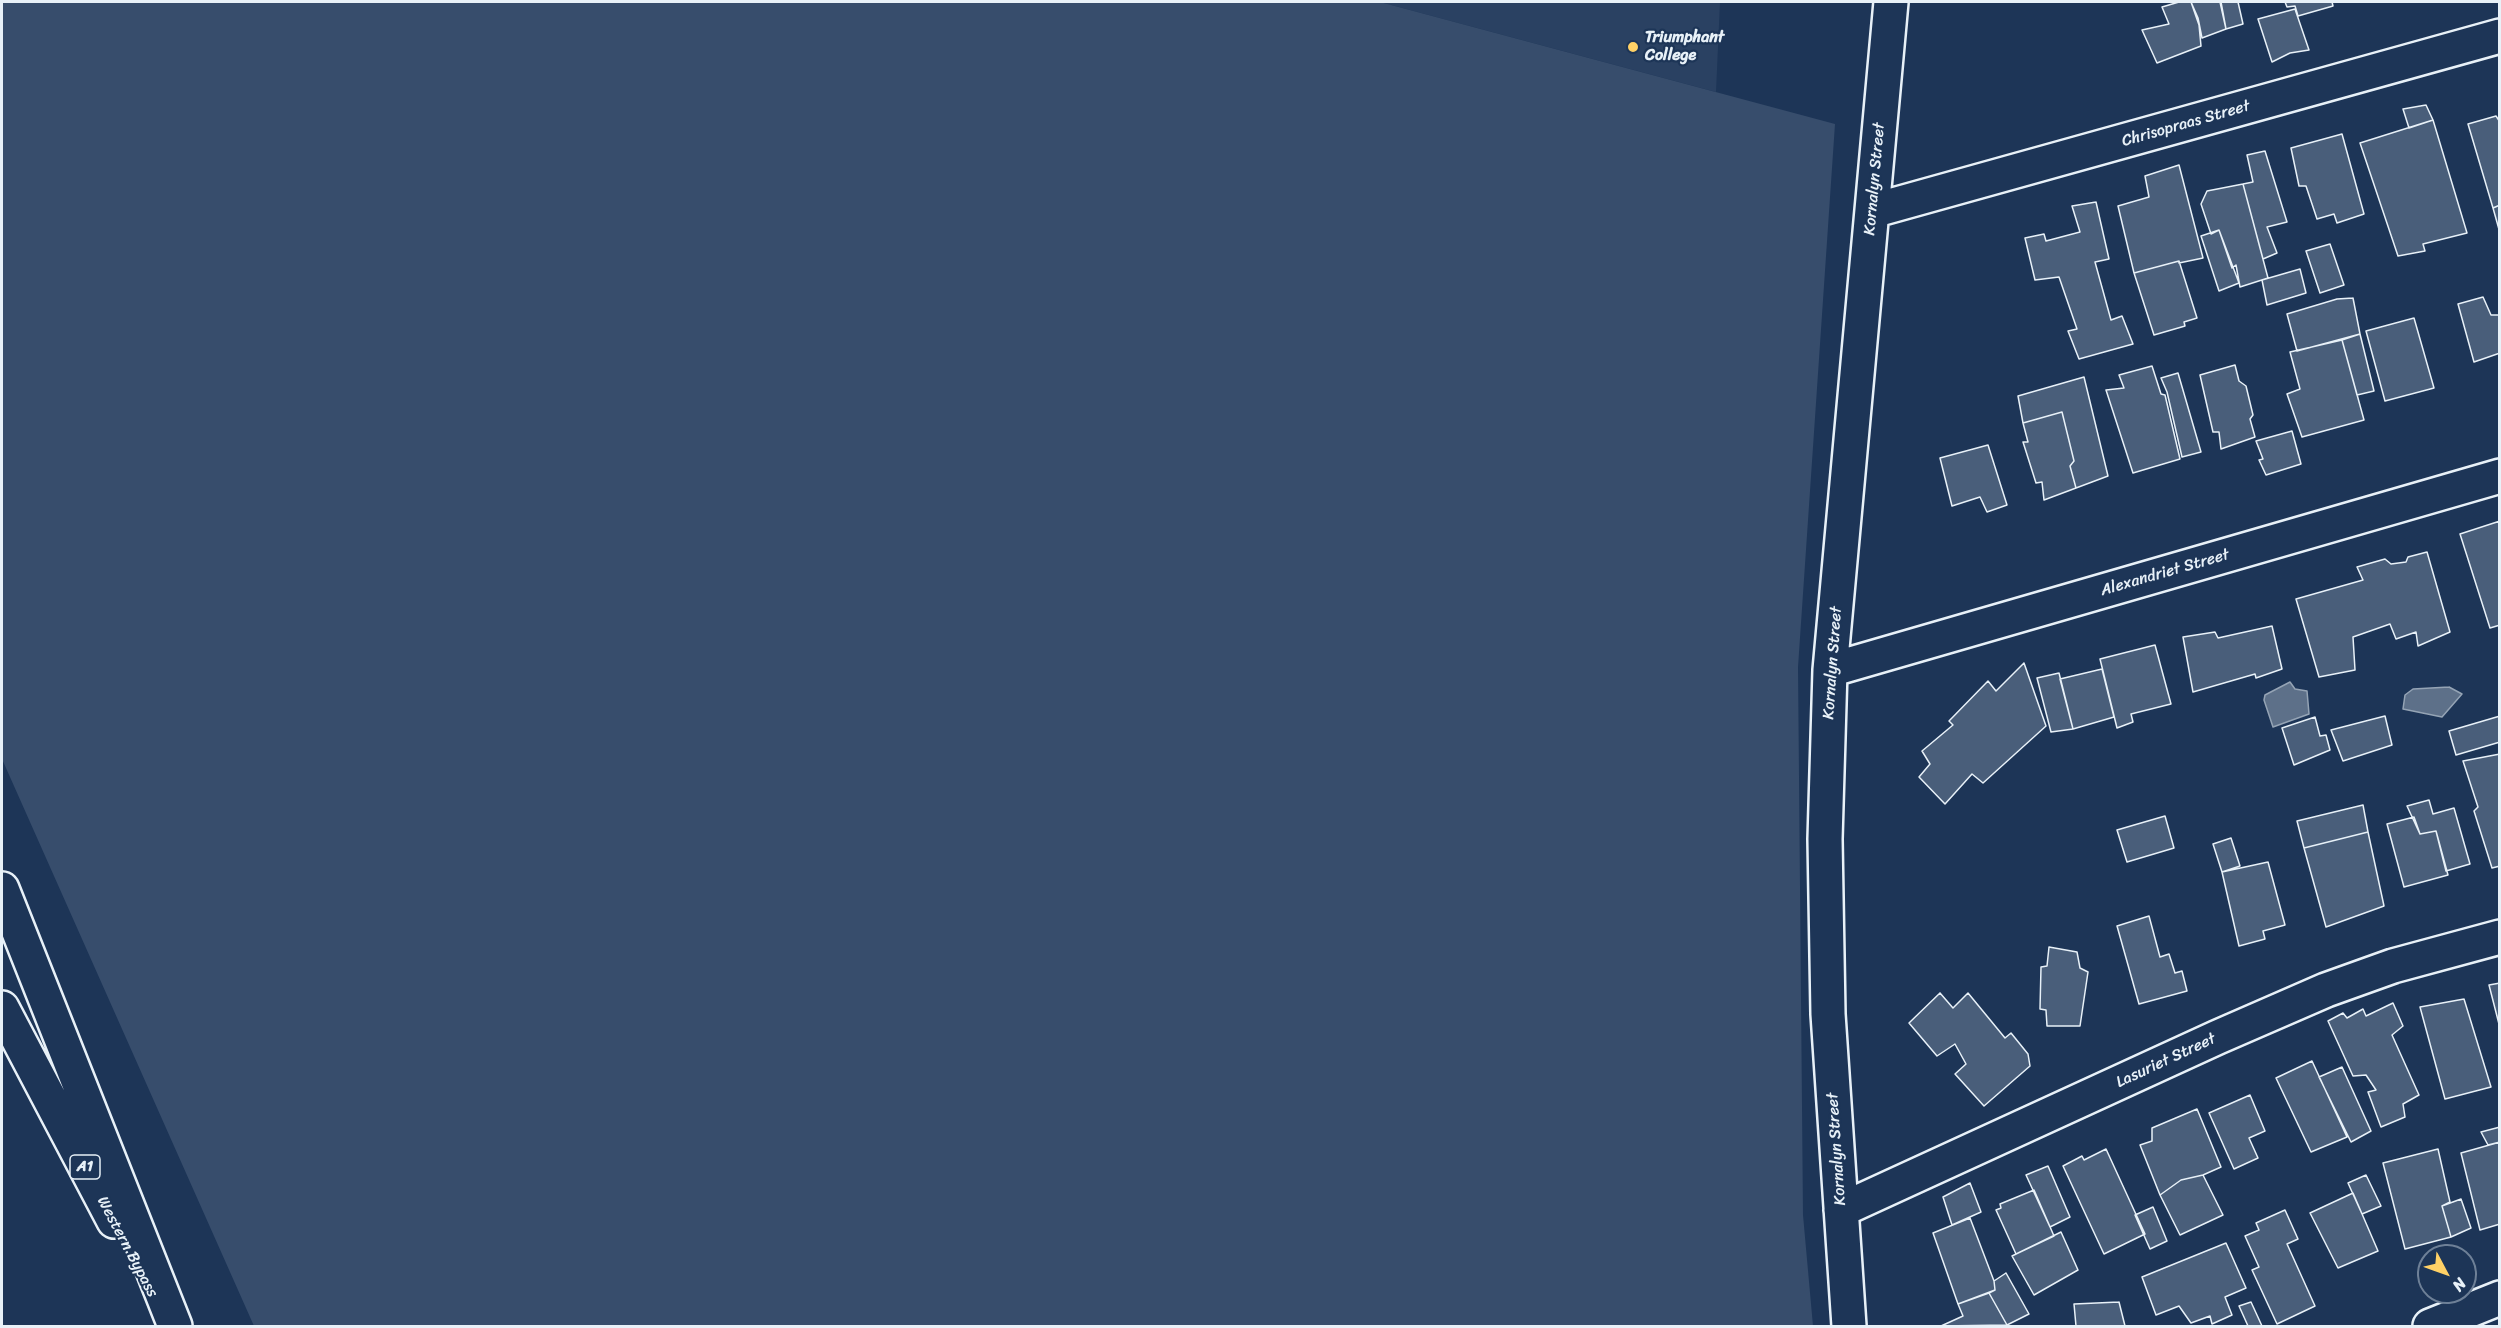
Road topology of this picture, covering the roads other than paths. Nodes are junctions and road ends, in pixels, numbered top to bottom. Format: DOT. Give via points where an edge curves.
graph roads {
  1 [pos="1891,2"];
  2 [pos="2499,36"];
  3 [pos="1872,211"];
  4 [pos="2499,476"];
  5 [pos="1830,670"];
  6 [pos="2,889"];
  7 [pos="2499,936"];
  8 [pos="2,1008"];
  9 [pos="1841,1210"];
  10 [pos="2499,1298"];
  11 [pos="169,1326"];
  12 [pos="175,1326"];
  13 [pos="1849,1326"];
  14 [pos="2430,1326"];
  1 -- 3 [label="main road, Kornalyn Street"];
  2 -- 3 [label="main road, Chrisopraas Street"];
  3 -- 5 [label="main road, Kornalyn Street"];
  4 -- 5 [label="main road, Alexandriet Street"];
  5 -- 9 [label="main road, Kornalyn Street" via="1825,839 1828,1002"];
  6 -- 12 [label="main road"];
  7 -- 9 [label="main road, Lasuriet Street" via="2326,990"];
  8 -- 11 [label="main road, Western Bypass / A1"];
  9 -- 13 [label="main road, Kornalyn Street"];
  10 -- 14 [label="main road"];
}
